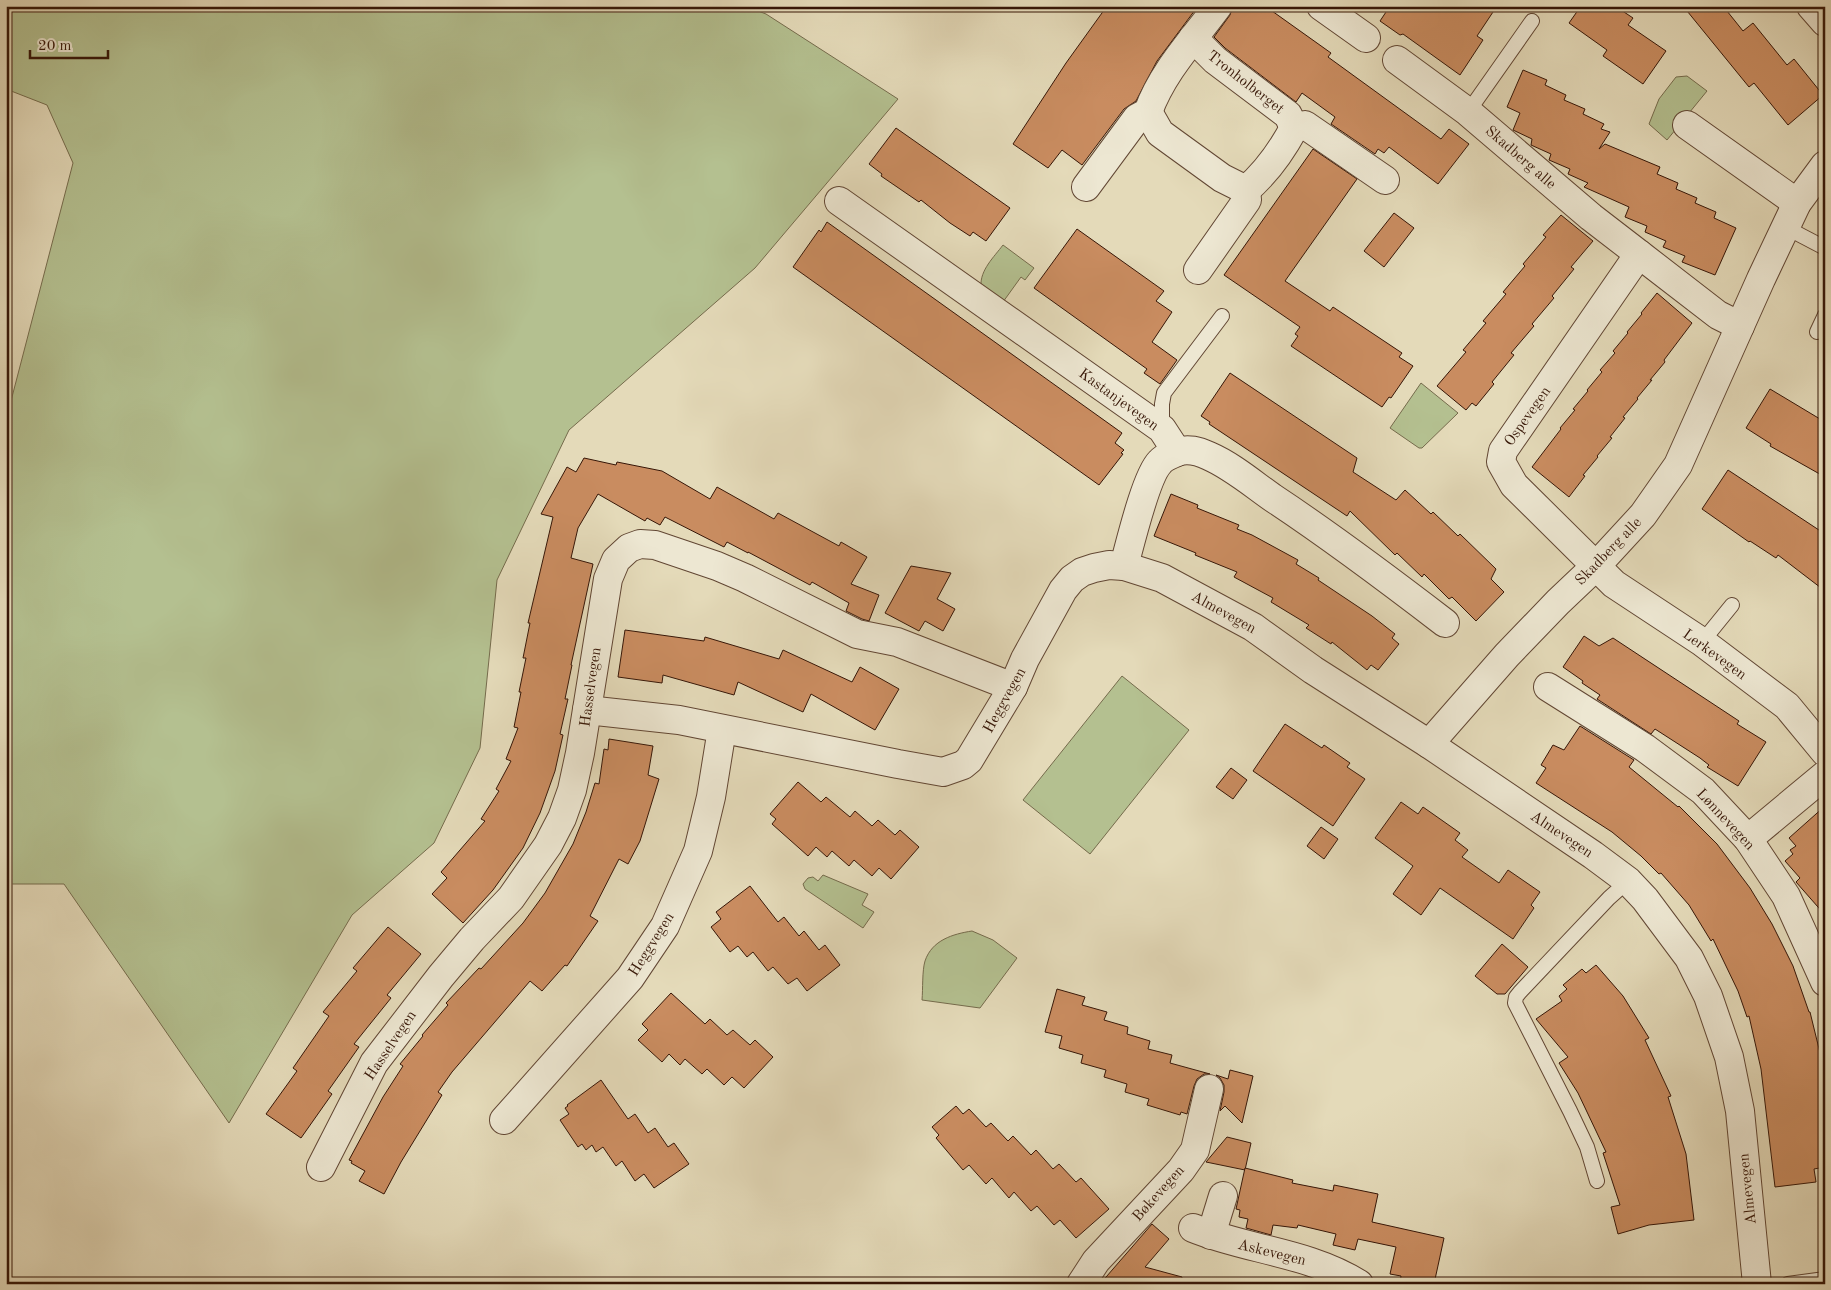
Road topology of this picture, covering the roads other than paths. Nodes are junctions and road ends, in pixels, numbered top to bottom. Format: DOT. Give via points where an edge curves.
graph roads {
  1 [pos="1218,6"];
  2 [pos="1321,6"];
  3 [pos="1811,6"];
  4 [pos="1532,21"];
  5 [pos="1825,22"];
  6 [pos="1193,38"];
  7 [pos="1366,38"];
  8 [pos="1397,60"];
  9 [pos="1148,112"];
  10 [pos="1468,112"];
  11 [pos="1687,125"];
  12 [pos="1294,128"];
  13 [pos="1825,165"];
  14 [pos="1385,180"];
  15 [pos="1086,187"];
  16 [pos="1246,190"];
  17 [pos="839,201"];
  18 [pos="1797,203"];
  19 [pos="1785,227"];
  20 [pos="1825,248"];
  21 [pos="1639,254"];
  22 [pos="1198,270"];
  23 [pos="1825,315"];
  24 [pos="1222,316"];
  25 [pos="1740,326"];
  26 [pos="1817,332"];
  27 [pos="1162,430"];
  28 [pos="1176,452"];
  29 [pos="1124,566"];
  30 [pos="1596,566"];
  31 [pos="1732,605"];
  32 [pos="1445,623"];
  33 [pos="1702,642"];
  34 [pos="1012,687"];
  35 [pos="1548,687"];
  36 [pos="588,710"];
  37 [pos="722,729"];
  38 [pos="1428,744"];
  39 [pos="1825,752"];
  40 [pos="1825,775"];
  41 [pos="1748,839"];
  42 [pos="1628,881"];
  43 [pos="1825,982"];
  44 [pos="1209,1089"];
  45 [pos="504,1120"];
  46 [pos="320,1167"];
  47 [pos="1597,1181"];
  48 [pos="1223,1196"];
  49 [pos="1825,1279"];
  50 [pos="1081,1284"];
  51 [pos="1358,1284"];
  52 [pos="1757,1284"];
  53 [pos="1788,1284"];
  1 -- 6 [label="street, Tronholberget"];
  2 -- 7 [label="street"];
  3 -- 5 [label="street"];
  4 -- 10 [label="lane"];
  6 -- 9 [label="street, Tronholberget" via="1156,92"];
  6 -- 12 [label="street, Tronholberget" via="1214,60 1288,115"];
  8 -- 10 [label="street, Skadberg alle"];
  9 -- 15 [label="street, Tronholberget" via="1138,118"];
  9 -- 16 [label="street" via="1160,133 1222,178"];
  10 -- 21 [label="street, Skadberg alle"];
  11 -- 18 [label="street"];
  12 -- 14 [label="street, Tronholberget" via="1305,125"];
  12 -- 16 [label="street, Tronholberget" via="1280,154"];
  13 -- 18 [label="street, Skadberg alle"];
  16 -- 22 [label="street, Tronholberget" via="1247,200"];
  17 -- 27 [label="street, Kastanjevegen"];
  18 -- 19 [label="street, Skadberg alle"];
  19 -- 20 [label="lane"];
  19 -- 25 [label="street, Skadberg alle"];
  21 -- 25 [label="street, Skadberg alle" via="1718,315"];
  21 -- 30 [label="street, Ospevegen" via="1503,451 1501,462 1514,485"];
  23 -- 26 [label="lane"];
  24 -- 27 [label="lane" via="1164,393"];
  25 -- 30 [label="street, Skadberg alle" via="1678,464 1643,515"];
  27 -- 28 [label="street, Kastanjevegen"];
  28 -- 29 [label="street" via="1155,469"];
  28 -- 32 [label="street" via="1192,450 1245,478 1342,544"];
  29 -- 34 [label="street, Heggvegen" via="1094,568 1072,579 1057,600"];
  29 -- 38 [label="street, Almevegen" via="1162,578 1252,626 1313,670"];
  30 -- 33 [label="street, Lerkevegen" via="1614,584"];
  30 -- 38 [label="street, Skadberg alle" via="1507,655"];
  31 -- 33 [label="lane"];
  33 -- 39 [label="street, Lerkevegen" via="1787,706"];
  34 -- 36 [label="street, Hasselvegen" via="897,642 856,634 717,566 654,545 640,544 629,548 616,560 608,579"];
  34 -- 37 [label="street, Heggvegen" via="969,760 963,766 942,772"];
  35 -- 41 [label="street, Lønnevegen" via="1645,748 1703,791"];
  36 -- 37 [label="street, Heggvegen" via="679,720"];
  36 -- 46 [label="street, Hasselvegen" via="572,790 548,846 512,898 441,976 374,1063"];
  37 -- 45 [label="street, Heggvegen" via="698,851 665,926 630,978"];
  38 -- 42 [label="street, Almevegen"];
  40 -- 41 [label="street"];
  41 -- 43 [label="street, Lønnevegen" via="1786,896"];
  42 -- 47 [label="lane" via="1520,992 1515,1003 1570,1110 1587,1147"];
  42 -- 52 [label="street, Almevegen" via="1689,958 1721,1030 1738,1101"];
  44 -- 50 [label="street, Bøkevegen" via="1194,1150 1181,1170 1096,1261"];
  48 -- 51 [label="street, Askevegen" via="1202,1232 1301,1258 1332,1269"];
  49 -- 53 [label="lane"];
}
